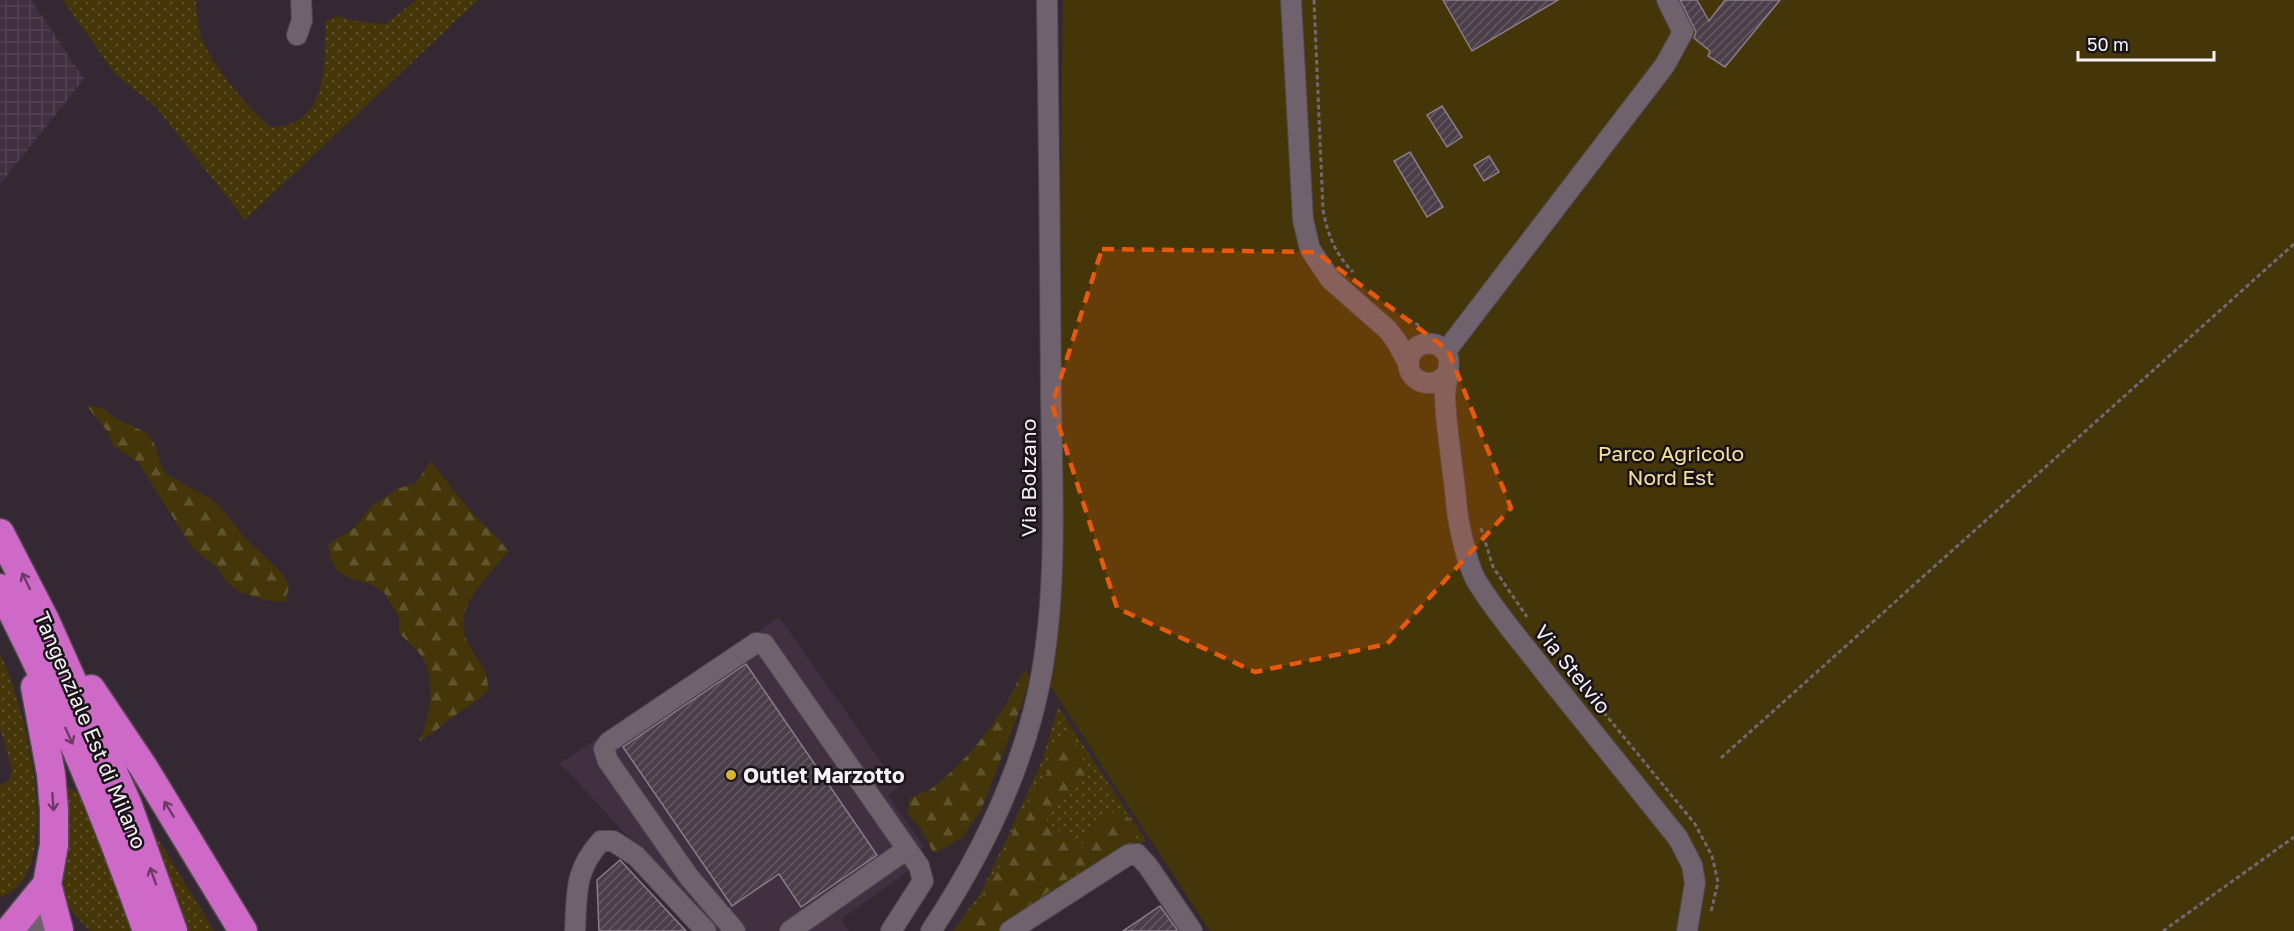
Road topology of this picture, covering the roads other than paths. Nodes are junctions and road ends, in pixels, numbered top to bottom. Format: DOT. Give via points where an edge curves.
graph roads {
  1 [pos="301,0"];
  2 [pos="1047,0"];
  3 [pos="1292,0"];
  4 [pos="1667,0"];
  5 [pos="297,35"];
  6 [pos="1390,321"];
  7 [pos="1424,344"];
  8 [pos="1450,346"];
  9 [pos="1409,365"];
  10 [pos="1446,375"];
  11 [pos="1424,383"];
  12 [pos="1446,418"];
  13 [pos="0,533"];
  14 [pos="0,588"];
  15 [pos="36,631"];
  16 [pos="907,849"];
  17 [pos="47,884"];
  18 [pos="5,927"];
  19 [pos="60,931"];
  20 [pos="147,931"];
  21 [pos="173,931"];
  22 [pos="243,931"];
  23 [pos="575,931"];
  24 [pos="706,931"];
  25 [pos="735,931"];
  26 [pos="790,931"];
  27 [pos="891,931"];
  28 [pos="931,931"];
  29 [pos="1010,931"];
  30 [pos="1192,931"];
  31 [pos="1687,931"];
  1 -- 5 [label="street" via="302,20"];
  2 -- 28 [label="street, Via Bolzano" via="1053,501 1046,639 1041,678 1016,767 975,857"];
  3 -- 6 [label="street" via="1303,220 1310,249 1330,279"];
  4 -- 8 [label="street" via="1683,32 1665,65"];
  6 -- 7 [label="street"];
  6 -- 9 [label="street"];
  7 -- 8 [label="street"];
  7 -- 9 [label="street" via="1412,352"];
  8 -- 10 [label="street"];
  9 -- 11 [label="street" via="1413,377"];
  10 -- 11 [label="street" via="1436,382"];
  10 -- 12 [label="street, Via Stelvio"];
  11 -- 12 [label="street, Via Stelvio"];
  12 -- 31 [label="street, Via Stelvio" via="1460,528 1475,579 1515,635 1678,838 1692,865 1695,883"];
  15 -- 13 [label="highway, Tangenziale Est di Milano, one-way"];
  14 -- 15 [label="highway, Tangenziale Est di Milano"];
  15 -- 17 [label="highway, one-way" via="54,809 54,845"];
  15 -- 20 [label="highway, Tangenziale Est di Milano, one-way"];
  21 -- 15 [label="highway, Tangenziale Est di Milano, one-way" via="127,803"];
  22 -- 15 [label="highway, one-way" via="144,768"];
  16 -- 25 [label="street" via="764,644 756,644 604,748 608,761 689,877"];
  16 -- 26 [label="street"];
  16 -- 27 [label="street" via="919,866 923,881"];
  17 -- 18 [label="highway"];
  17 -- 19 [label="highway"];
  18 -- 19 [label="street" via="35,924"];
  23 -- 24 [label="street" via="578,882 588,856 601,841 613,841 636,855"];
  29 -- 30 [label="street" via="1128,855 1137,854"];
}
